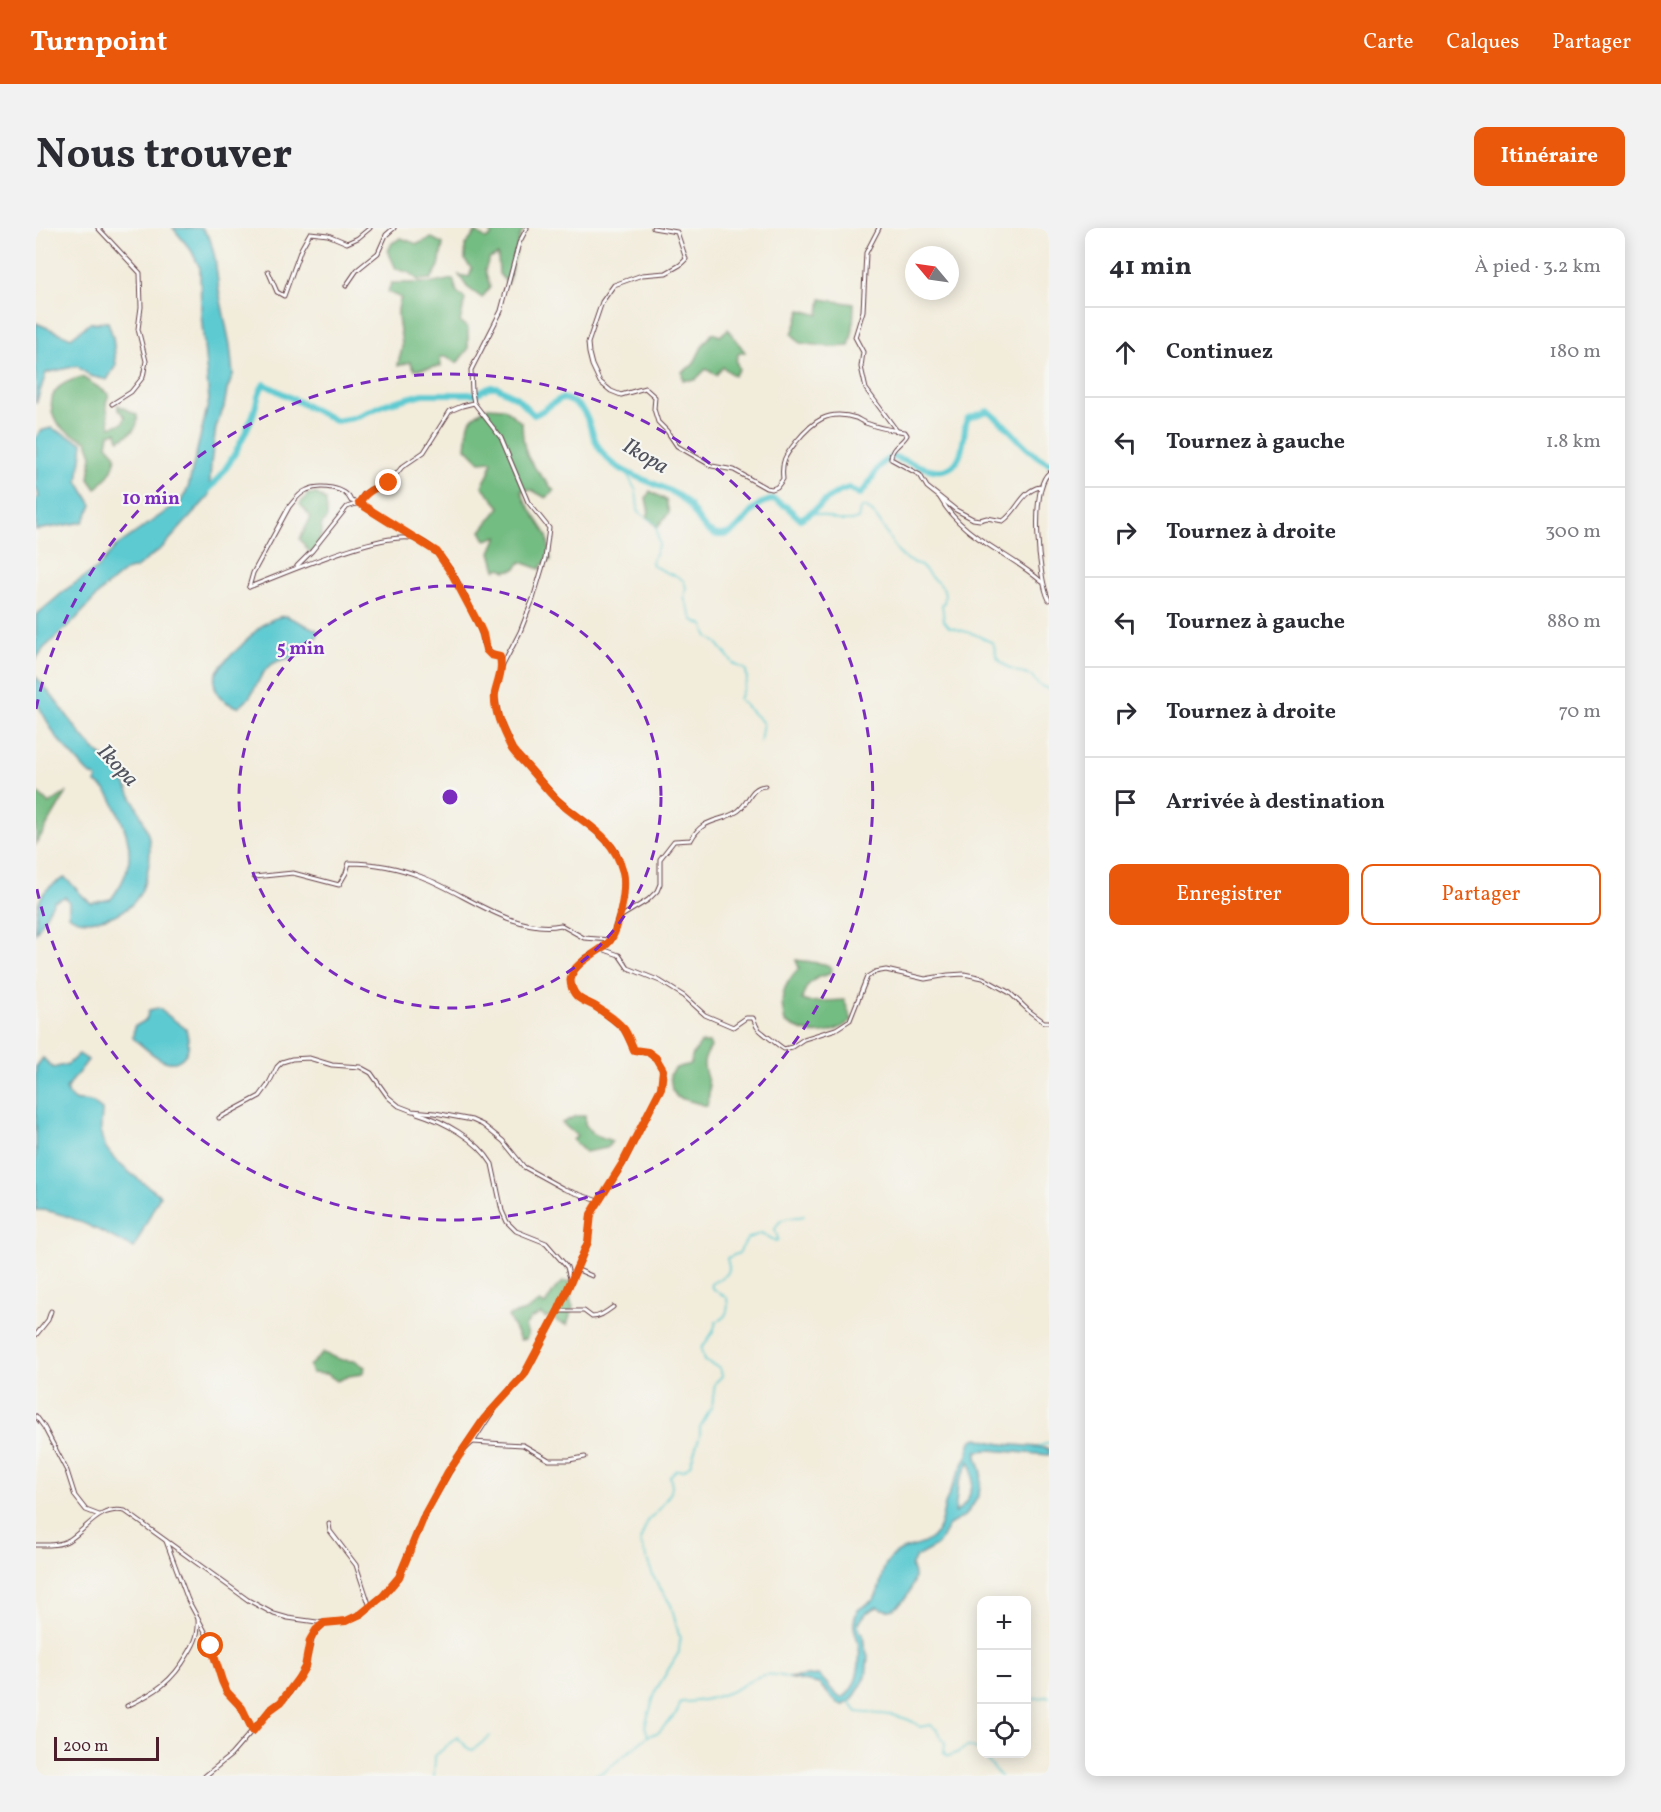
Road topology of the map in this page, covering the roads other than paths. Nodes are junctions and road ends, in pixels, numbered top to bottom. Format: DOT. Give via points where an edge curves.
graph roads {
  1 [pos="98,228"];
  2 [pos="370,228"];
  3 [pos="394,228"];
  4 [pos="527,228"];
  5 [pos="653,228"];
  6 [pos="879,228"];
  7 [pos="268,272"];
  8 [pos="346,286"];
  9 [pos="474,403"];
  10 [pos="112,404"];
  11 [pos="897,431"];
  12 [pos="1049,473"];
  13 [pos="1040,487"];
  14 [pos="940,497"];
  15 [pos="359,503"];
  16 [pos="417,539"];
  17 [pos="295,568"];
  18 [pos="1042,582"];
  19 [pos="1049,600"];
  20 [pos="502,667"];
  21 [pos="765,786"];
  22 [pos="254,877"];
  23 [pos="618,917"];
  24 [pos="611,940"];
  25 [pos="602,949"];
  26 [pos="1049,1023"];
  27 [pos="412,1111"];
  28 [pos="219,1118"];
  29 [pos="598,1201"];
  30 [pos="576,1269"];
  31 [pos="592,1276"];
  32 [pos="571,1282"];
  33 [pos="613,1307"];
  34 [pos="51,1311"];
  35 [pos="558,1311"];
  36 [pos="36,1335"];
  37 [pos="494,1407"];
  38 [pos="36,1416"];
  39 [pos="473,1442"];
  40 [pos="460,1454"];
  41 [pos="585,1457"];
  42 [pos="99,1515"];
  43 [pos="330,1524"];
  44 [pos="165,1539"];
  45 [pos="36,1545"];
  46 [pos="370,1607"];
  47 [pos="198,1617"];
  48 [pos="324,1623"];
  49 [pos="127,1706"];
  50 [pos="253,1731"];
  51 [pos="205,1776"];
  1 -- 10 [label="street" via="140,273 138,329 146,361 143,377 131,392"];
  2 -- 7 [label="street" via="347,243 310,233 284,296"];
  3 -- 8 [label="street"];
  4 -- 9 [label="street" via="519,243 501,311 471,370"];
  5 -- 11 [label="street" via="676,232 686,259 666,273 642,275 614,285 602,302 588,343 600,382 621,395 645,388 655,398 657,422 677,446 712,466 734,470 772,489 783,479 782,463 789,450 814,422 840,415"];
  6 -- 11 [label="street" via="866,253 863,311 855,337 862,352 866,389"];
  9 -- 15 [label="street" via="450,411 424,452 402,467 389,483 364,494"];
  9 -- 20 [label="street" via="501,438 528,502 549,528 545,559 532,599"];
  11 -- 14 [label="street" via="907,435 894,449 891,459 920,475"];
  12 -- 13 [label="street"];
  13 -- 14 [label="street" via="1027,491 1003,521 973,519"];
  13 -- 18 [label="street" via="1037,506"];
  14 -- 18 [label="street" via="962,527"];
  15 -- 16 [label="street"];
  15 -- 17 [label="street" via="347,507"];
  15 -- 17 [label="street" via="351,501 349,494 341,490 308,489 296,497 249,587"];
  16 -- 17 [label="street" via="382,540"];
  16 -- 20 [label="street" via="444,561 483,634 486,650 500,657"];
  18 -- 19 [label="street"];
  20 -- 23 [label="street" via="495,695 499,718 513,750 558,800 617,853 624,875 624,899"];
  21 -- 23 [label="street" via="756,788 734,813 702,825 691,840 674,841 660,859 657,891"];
  22 -- 24 [label="street" via="293,873 339,885 349,863 367,863 422,876 516,922 534,927 561,926 584,938"];
  23 -- 24 [label="street"];
  24 -- 25 [label="street"];
  25 -- 26 [label="street" via="619,955 628,968 684,996 705,1015 733,1027 753,1018 756,1027 784,1049 850,1020 867,977 886,970 925,980 964,974 983,978"];
  25 -- 29 [label="street" via="585,958 575,970 570,980 572,988 577,997 624,1029 634,1050 648,1052 663,1070 661,1088 644,1124"];
  27 -- 28 [label="street" via="388,1097 366,1069 309,1058 282,1062 260,1096"];
  27 -- 29 [label="street" via="455,1116 483,1125 503,1141 524,1167 564,1189"];
  27 -- 32 [label="street" via="452,1129 488,1158 507,1222 516,1231 546,1243 567,1267"];
  29 -- 30 [label="street" via="591,1214 588,1242"];
  30 -- 31 [label="street"];
  30 -- 32 [label="street"];
  32 -- 35 [label="street"];
  33 -- 35 [label="street" via="595,1317 584,1311"];
  34 -- 36 [label="street"];
  35 -- 37 [label="street" via="524,1375"];
  37 -- 39 [label="street"];
  37 -- 40 [label="street"];
  38 -- 42 [label="street" via="67,1471 75,1496 86,1510"];
  39 -- 40 [label="street"];
  39 -- 41 [label="street" via="524,1445 549,1460"];
  40 -- 46 [label="street" via="425,1514 399,1577"];
  42 -- 44 [label="street" via="118,1509 125,1511"];
  42 -- 45 [label="street" via="67,1542"];
  43 -- 46 [label="street" via="330,1531 356,1566"];
  44 -- 47 [label="street"];
  44 -- 48 [label="street" via="260,1608 288,1618"];
  46 -- 48 [label="street" via="346,1621"];
  47 -- 49 [label="street" via="197,1639 176,1674"];
  47 -- 50 [label="street" via="224,1686 242,1708"];
  48 -- 50 [label="street" via="313,1635 305,1667 290,1692"];
  50 -- 51 [label="street"];
}
